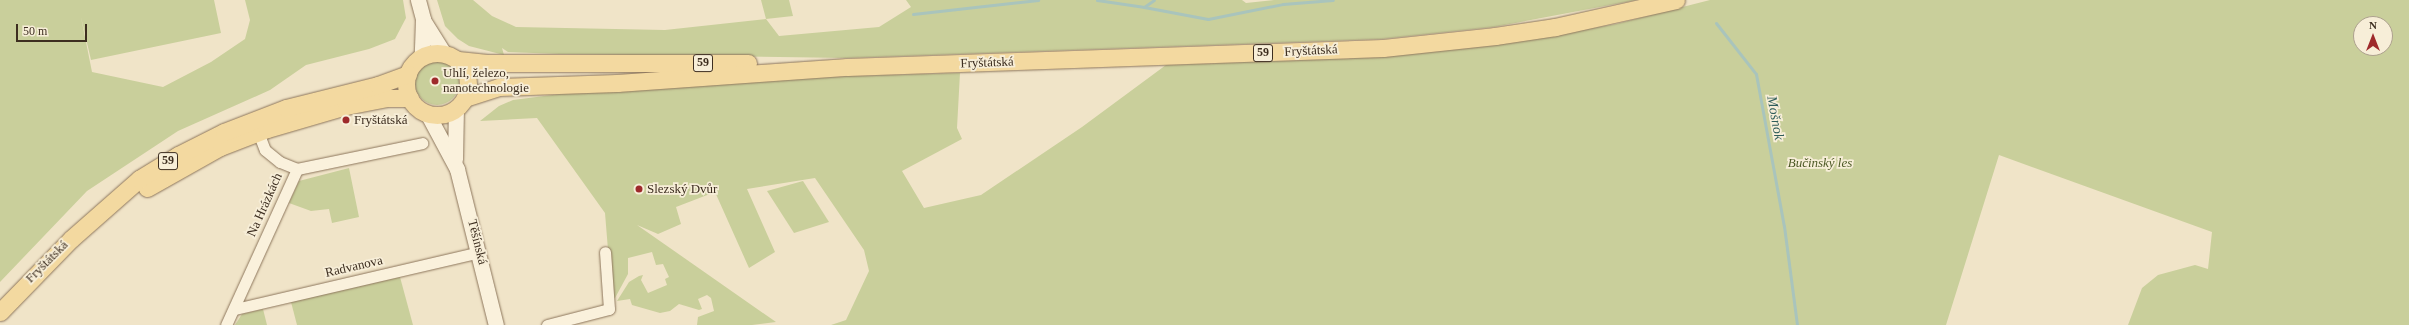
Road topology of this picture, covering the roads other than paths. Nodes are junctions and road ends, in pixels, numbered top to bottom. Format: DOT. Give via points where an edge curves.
graph roads {
  1 [pos="418,0"];
  2 [pos="1676,0"];
  3 [pos="423,19"];
  4 [pos="422,56"];
  5 [pos="451,57"];
  6 [pos="846,67"];
  7 [pos="408,74"];
  8 [pos="410,98"];
  9 [pos="460,103"];
  10 [pos="427,113"];
  11 [pos="258,132"];
  12 [pos="422,143"];
  13 [pos="455,160"];
  14 [pos="297,169"];
  15 [pos="99,216"];
  16 [pos="479,252"];
  17 [pos="605,252"];
  18 [pos="234,309"];
  19 [pos="0,312"];
  20 [pos="226,325"];
  21 [pos="496,325"];
  22 [pos="546,325"];
  1 -- 3 [label="main road"];
  2 -- 6 [label="main road, Fryštátská / 59" via="1554,27 1383,48"];
  3 -- 4 [label="main road"];
  3 -- 5 [label="main road"];
  4 -- 5 [label="main road" via="432,53"];
  4 -- 7 [label="main road" via="413,64"];
  5 -- 6 [label="main road, Fryštátská / 59" via="487,63 724,62"];
  5 -- 9 [label="main road" via="468,78"];
  6 -- 9 [label="main road, Fryštátská / 59" via="617,83 499,87"];
  7 -- 8 [label="main road" via="406,85"];
  7 -- 15 [label="main road, Fryštátská / 59" via="378,86 286,108 224,132 178,155 139,179"];
  8 -- 10 [label="main road"];
  8 -- 11 [label="main road, Fryštátská / 59" via="387,98 346,106"];
  9 -- 10 [label="main road" via="440,114"];
  9 -- 13 [label="main road, Těšínská"];
  10 -- 13 [label="main road, Těšínská"];
  11 -- 14 [label="street" via="265,150 280,162"];
  11 -- 15 [label="main road, Fryštátská / 59" via="220,147"];
  12 -- 14 [label="street, Na Hrázkách"];
  13 -- 16 [label="main road, Těšínská"];
  14 -- 18 [label="street, Na Hrázkách"];
  15 -- 19 [label="main road, Fryštátská / 59" via="32,276"];
  16 -- 18 [label="street, Radvanova"];
  16 -- 21 [label="main road, Těšínská"];
  17 -- 22 [label="street" via="609,310"];
  18 -- 20 [label="street, Na Hrázkách"];
}
